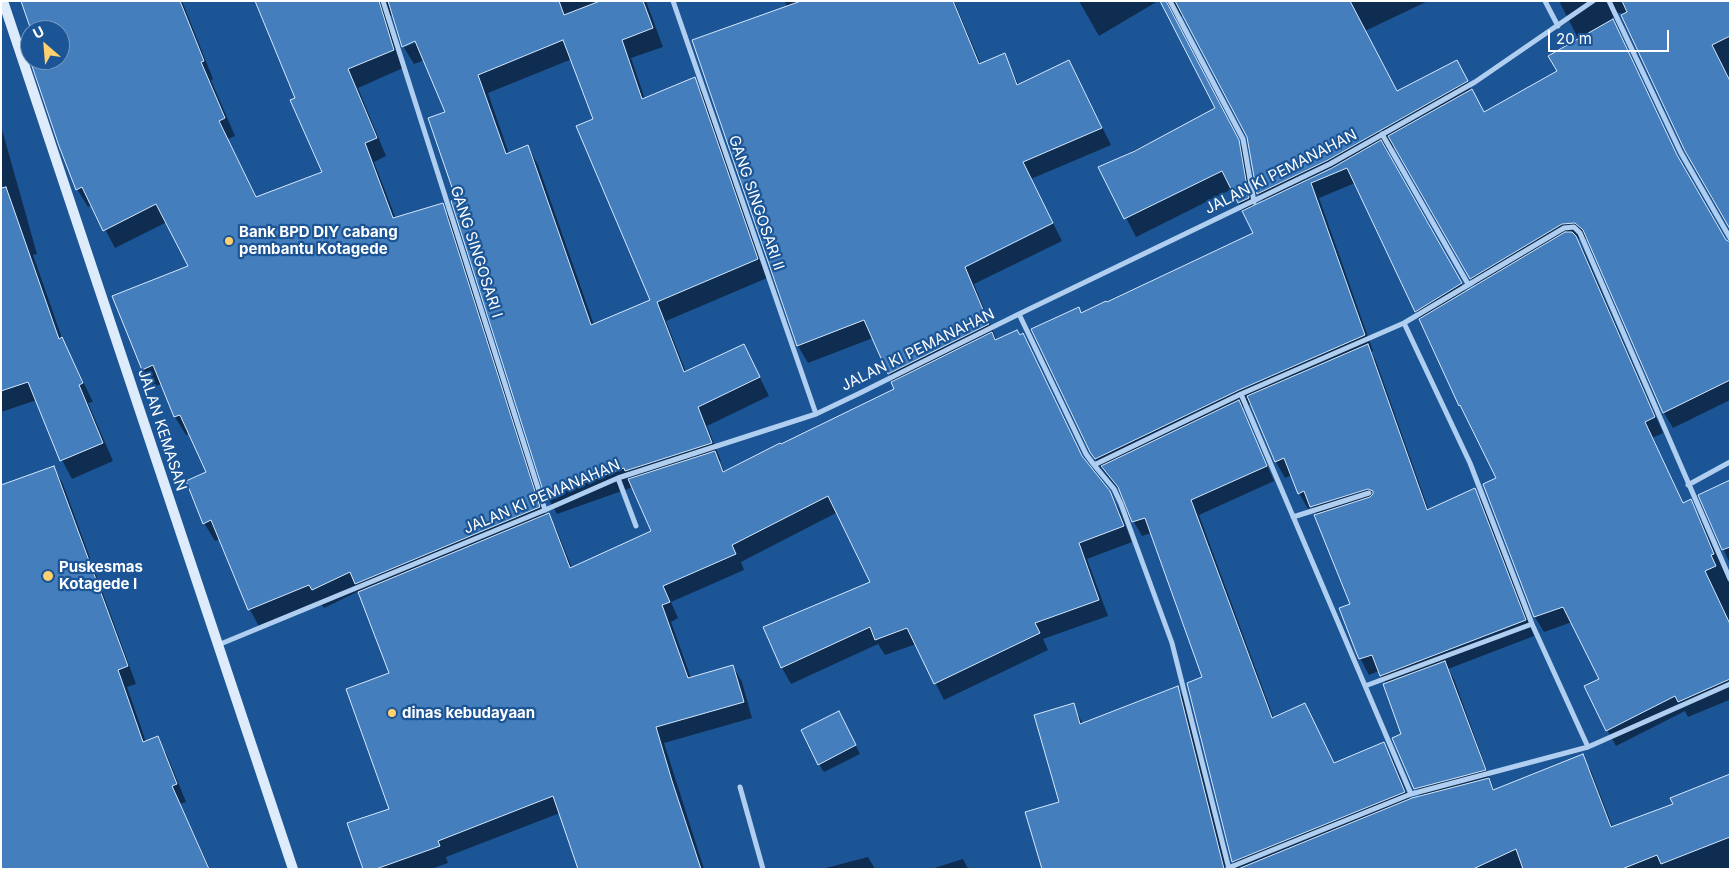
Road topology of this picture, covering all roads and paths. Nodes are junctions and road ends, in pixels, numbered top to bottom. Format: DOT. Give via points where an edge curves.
graph roads {
  1 [pos="3,1"];
  2 [pos="383,1"];
  3 [pos="673,1"];
  4 [pos="1170,1"];
  5 [pos="1545,1"];
  6 [pos="1593,1"];
  7 [pos="1609,1"];
  8 [pos="1558,26"];
  9 [pos="1382,134"];
  10 [pos="1254,202"];
  11 [pos="1729,235"];
  12 [pos="1468,284"];
  13 [pos="1019,314"];
  14 [pos="1404,322"];
  15 [pos="1241,394"];
  16 [pos="816,414"];
  17 [pos="1730,462"];
  18 [pos="1094,465"];
  19 [pos="618,478"];
  20 [pos="1688,485"];
  21 [pos="1369,493"];
  22 [pos="545,510"];
  23 [pos="1293,517"];
  24 [pos="636,526"];
  25 [pos="1730,579"];
  26 [pos="1532,624"];
  27 [pos="218,645"];
  28 [pos="1730,684"];
  29 [pos="1365,686"];
  30 [pos="1588,747"];
  31 [pos="740,787"];
  32 [pos="1412,794"];
  33 [pos="1228,868"];
  34 [pos="293,869"];
  35 [pos="763,869"];
  1 -- 27 [label="street, JALAN KEMASAN"];
  2 -- 22 [label="street, GANG SINGOSARI I"];
  3 -- 16 [label="street, GANG SINGOSARI II"];
  4 -- 10 [label="street" via="1243,139"];
  5 -- 8 [label="street"];
  6 -- 8 [label="street, JALAN KI PEMANAHAN"];
  7 -- 11 [label="street" via="1681,153"];
  8 -- 9 [label="street, JALAN KI PEMANAHAN" via="1475,82"];
  9 -- 10 [label="street, JALAN KI PEMANAHAN"];
  9 -- 12 [label="street"];
  10 -- 13 [label="street, JALAN KI PEMANAHAN"];
  12 -- 14 [label="street"];
  12 -- 20 [label="street" via="1564,228 1574,227 1580,233"];
  13 -- 16 [label="street, JALAN KI PEMANAHAN"];
  13 -- 18 [label="street"];
  14 -- 15 [label="street"];
  14 -- 26 [label="street" via="1470,462"];
  15 -- 18 [label="street"];
  15 -- 23 [label="street"];
  16 -- 19 [label="street, JALAN KI PEMANAHAN"];
  17 -- 20 [label="street"];
  18 -- 33 [label="street" via="1114,489 1121,504 1172,643"];
  19 -- 22 [label="street, JALAN KI PEMANAHAN"];
  19 -- 24 [label="street"];
  20 -- 25 [label="street"];
  21 -- 23 [label="street"];
  22 -- 27 [label="street, JALAN KI PEMANAHAN"];
  23 -- 29 [label="street"];
  26 -- 29 [label="street"];
  26 -- 30 [label="street"];
  27 -- 34 [label="street, JALAN KEMASAN"];
  28 -- 30 [label="street"];
  29 -- 32 [label="street"];
  30 -- 32 [label="street"];
  31 -- 35 [label="street"];
  32 -- 33 [label="street"];
}
